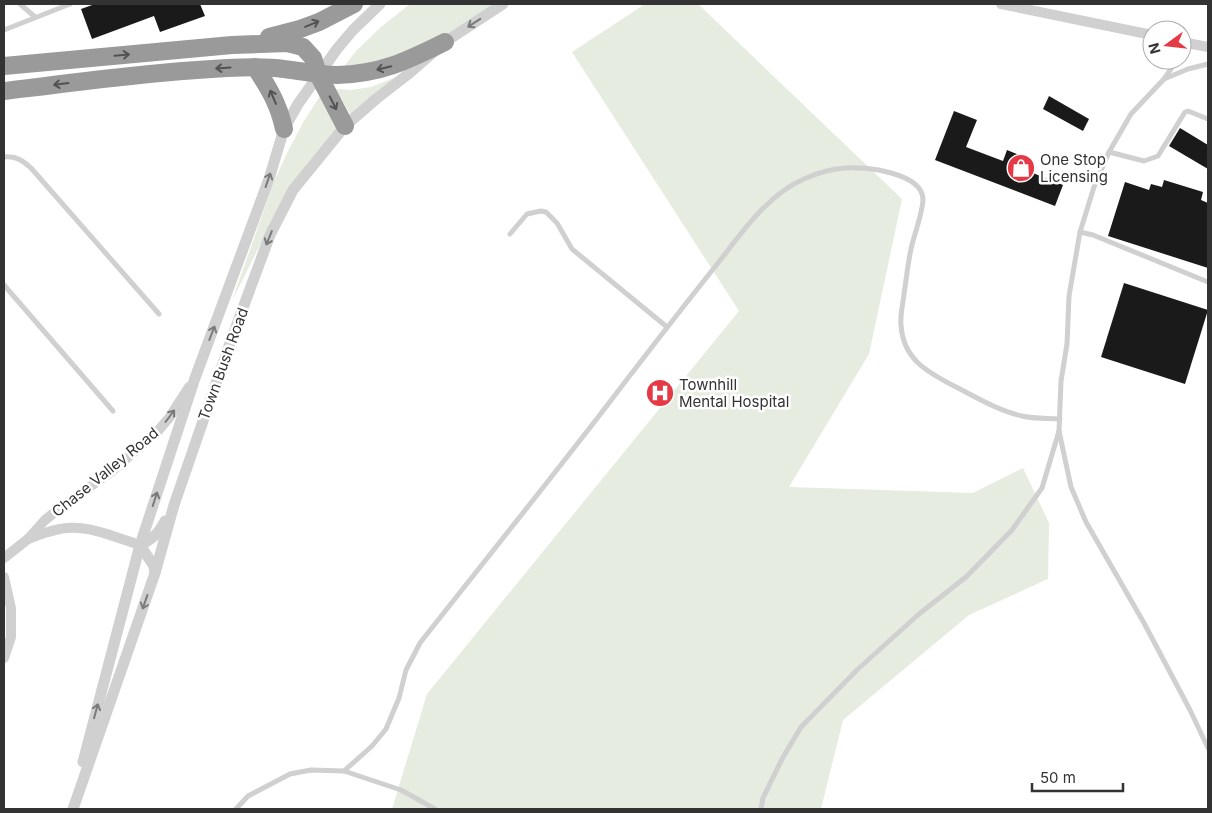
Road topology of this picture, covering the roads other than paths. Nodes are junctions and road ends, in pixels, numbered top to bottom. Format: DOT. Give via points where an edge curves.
graph roads {
  1 [pos="20,4"];
  2 [pos="70,4"];
  3 [pos="354,4"];
  4 [pos="380,4"];
  5 [pos="503,4"];
  6 [pos="1001,4"];
  7 [pos="35,17"];
  8 [pos="4,30"];
  9 [pos="1142,33"];
  10 [pos="445,42"];
  11 [pos="1192,44"];
  12 [pos="232,45"];
  13 [pos="1208,47"];
  14 [pos="1208,64"];
  15 [pos="4,66"];
  16 [pos="256,67"];
  17 [pos="1170,70"];
  18 [pos="318,74"];
  19 [pos="1164,79"];
  20 [pos="4,91"];
  21 [pos="1208,119"];
  22 [pos="345,126"];
  23 [pos="284,130"];
  24 [pos="1109,152"];
  25 [pos="4,157"];
  26 [pos="1080,232"];
  27 [pos="510,234"];
  28 [pos="1208,282"];
  29 [pos="4,286"];
  30 [pos="159,314"];
  31 [pos="667,327"];
  32 [pos="195,378"];
  33 [pos="113,411"];
  34 [pos="1060,419"];
  35 [pos="1059,431"];
  36 [pos="174,505"];
  37 [pos="28,539"];
  38 [pos="140,545"];
  39 [pos="4,558"];
  40 [pos="156,573"];
  41 [pos="4,577"];
  42 [pos="4,658"];
  43 [pos="1208,748"];
  44 [pos="344,771"];
  45 [pos="72,809"];
  46 [pos="236,809"];
  47 [pos="435,809"];
  48 [pos="760,809"];
  1 -- 7 [label="lane"];
  2 -- 7 [label="lane"];
  12 -- 3 [label="highway, one-way" via="300,29"];
  4 -- 18 [label="street, Town Bush Road"];
  5 -- 10 [label="street, Town Bush Road, one-way"];
  6 -- 9 [label="street"];
  7 -- 8 [label="lane"];
  10 -- 18 [label="highway, one-way" via="385,68 360,73"];
  10 -- 22 [label="street, Town Bush Road"];
  11 -- 13 [label="street"];
  15 -- 12 [label="highway, one-way"];
  12 -- 18 [label="highway" via="287,43 303,47 313,58"];
  14 -- 19 [label="lane"];
  16 -- 18 [label="highway"];
  16 -- 20 [label="highway, one-way"];
  23 -- 16 [label="highway, one-way" via="270,89"];
  17 -- 19 [label="lane"];
  18 -- 22 [label="highway, one-way"];
  18 -- 23 [label="street, Town Bush Road"];
  19 -- 24 [label="lane" via="1130,114"];
  21 -- 24 [label="lane" via="1185,112 1158,156 1144,161"];
  22 -- 36 [label="street, Town Bush Road, one-way" via="293,190 270,235"];
  32 -- 23 [label="street, Town Bush Road, one-way"];
  24 -- 26 [label="lane"];
  25 -- 30 [label="lane" via="20,159 31,168"];
  26 -- 28 [label="lane"];
  26 -- 34 [label="lane" via="1069,296"];
  27 -- 31 [label="lane" via="527,214 546,212 557,223 572,249"];
  29 -- 33 [label="lane"];
  31 -- 34 [label="lane" via="754,218 777,195 798,181 829,170 846,167 871,169 905,177 915,183 922,194 923,204 910,254 900,323 902,336 913,358 931,374 1009,412 1024,417"];
  31 -- 44 [label="lane" via="420,643 406,670 386,729"];
  37 -- 32 [label="street, Chase Valley Road, one-way" via="60,507 111,472 157,432"];
  38 -- 32 [label="street, Town Bush Road, one-way"];
  34 -- 35 [label="lane"];
  35 -- 43 [label="lane" via="1071,487 1086,522 1158,650"];
  35 -- 48 [label="lane" via="1042,488 1012,530 966,577 858,669 801,727 782,759"];
  36 -- 38 [label="street" via="158,534"];
  36 -- 40 [label="street, Town Bush Road"];
  37 -- 38 [label="street, Chase Valley Road" via="59,529 76,528"];
  37 -- 39 [label="street, Chase Valley Road"];
  38 -- 40 [label="street"];
  45 -- 38 [label="street, Town Bush Road, one-way"];
  40 -- 45 [label="street, Town Bush Road, one-way"];
  41 -- 42 [label="street" via="11,637"];
  44 -- 46 [label="lane" via="311,770 290,774 248,796"];
  44 -- 47 [label="lane" via="401,790"];
}
